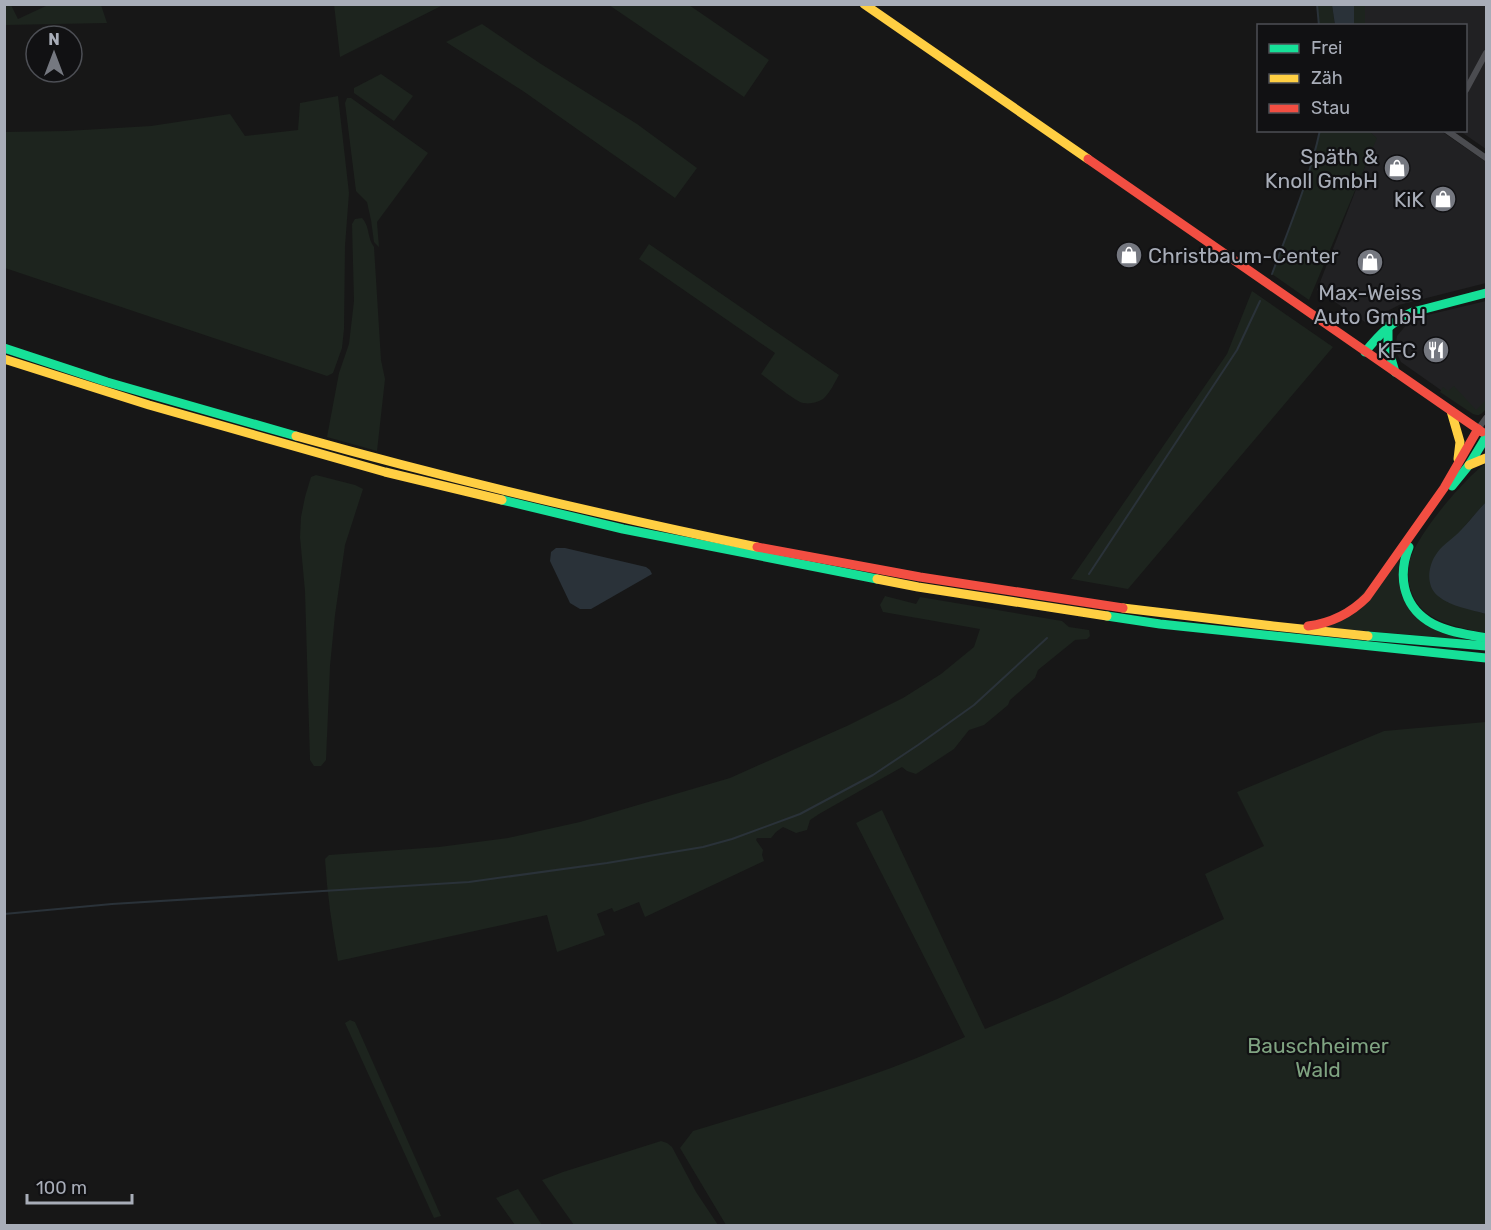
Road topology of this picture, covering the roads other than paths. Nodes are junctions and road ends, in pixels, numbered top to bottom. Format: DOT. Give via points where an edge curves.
graph roads {
  1 [pos="864,4"];
  2 [pos="1486,53"];
  3 [pos="1467,88"];
  4 [pos="1449,132"];
  5 [pos="1486,158"];
  6 [pos="1486,293"];
  7 [pos="1388,326"];
  8 [pos="4,348"];
  9 [pos="1365,352"];
  10 [pos="4,359"];
  11 [pos="1395,372"];
  12 [pos="1452,411"];
  13 [pos="1486,418"];
  14 [pos="1484,434"];
  15 [pos="1486,458"];
  16 [pos="1469,465"];
  17 [pos="1457,466"];
  18 [pos="1273,626"];
  19 [pos="1486,638"];
  20 [pos="1486,646"];
  21 [pos="1486,657"];
  1 -- 9 [label="main road"];
  2 -- 3 [label="street"];
  4 -- 5 [label="street"];
  6 -- 7 [label="main road" via="1413,312"];
  7 -- 9 [label="main road"];
  7 -- 11 [label="main road" via="1388,348"];
  8 -- 18 [label="main road" via="152,395 389,462 625,519 920,577"];
  9 -- 11 [label="main road"];
  10 -- 21 [label="main road" via="385,472 739,553 918,587 1160,624"];
  11 -- 12 [label="main road"];
  12 -- 14 [label="main road"];
  12 -- 17 [label="main road" via="1460,442"];
  13 -- 14 [label="street"];
  14 -- 16 [label="main road"];
  14 -- 17 [label="main road"];
  15 -- 16 [label="main road"];
  16 -- 19 [label="main road" via="1412,542 1401,574 1408,600 1428,621"];
  17 -- 18 [label="main road" via="1357,608 1330,622"];
  18 -- 20 [label="main road"];
}
